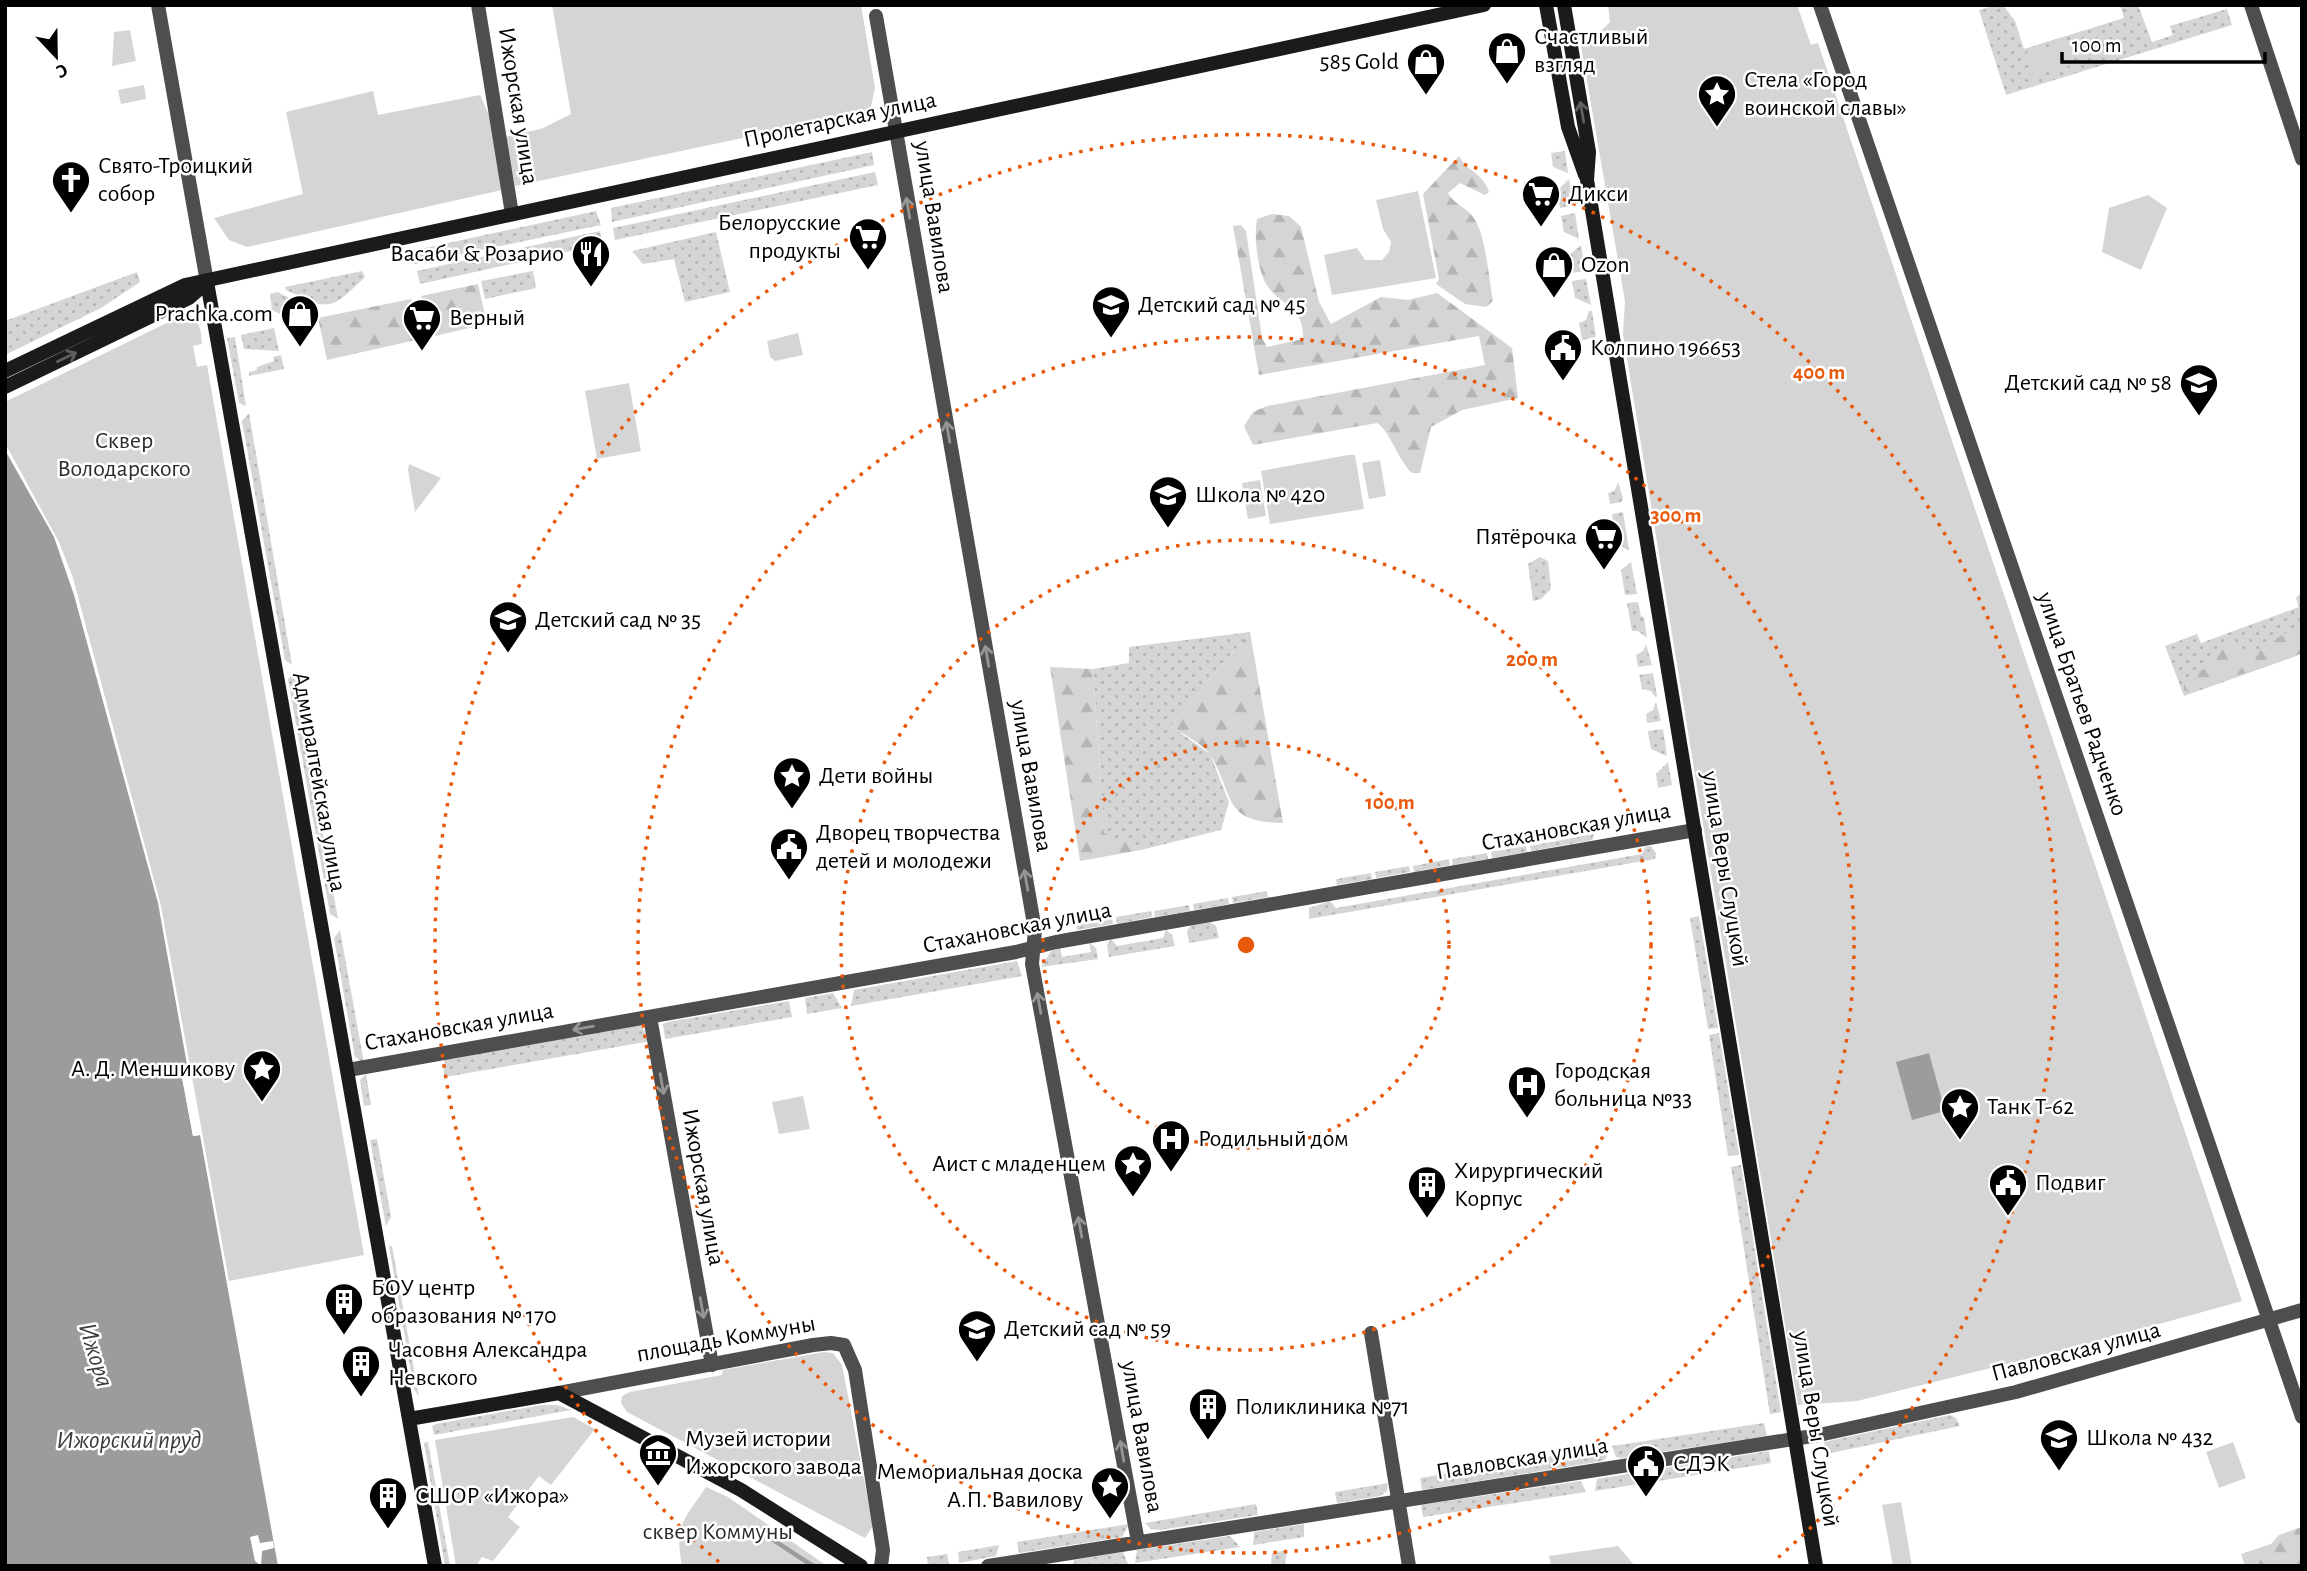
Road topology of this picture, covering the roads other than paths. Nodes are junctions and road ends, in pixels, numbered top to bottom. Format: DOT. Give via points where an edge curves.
graph roads {
  1 [pos="158,5"];
  2 [pos="478,5"];
  3 [pos="1484,5"];
  4 [pos="1546,5"];
  5 [pos="1564,5"];
  6 [pos="1820,5"];
  7 [pos="2251,5"];
  8 [pos="876,16"];
  9 [pos="897,131"];
  10 [pos="2302,159"];
  11 [pos="1587,180"];
  12 [pos="512,214"];
  13 [pos="207,282"];
  14 [pos="5,371"];
  15 [pos="5,387"];
  16 [pos="1695,830"];
  17 [pos="1036,948"];
  18 [pos="650,1017"];
  19 [pos="348,1070"];
  20 [pos="2302,1310"];
  21 [pos="2269,1321"];
  22 [pos="1371,1333"];
  23 [pos="712,1366"];
  24 [pos="559,1393"];
  25 [pos="2302,1417"];
  26 [pos="409,1419"];
  27 [pos="1795,1439"];
  28 [pos="1398,1501"];
  29 [pos="1138,1542"];
  30 [pos="435,1566"];
  31 [pos="861,1566"];
  32 [pos="881,1566"];
  33 [pos="988,1566"];
  34 [pos="1409,1566"];
  35 [pos="1816,1566"];
  1 -- 13 [label="street, Адмиралтейская улица"];
  2 -- 12 [label="street, Ижорская улица"];
  3 -- 9 [label="street, Пролетарская улица"];
  4 -- 11 [label="street, улица Веры Слуцкой" via="1568,127"];
  11 -- 5 [label="street, улица Веры Слуцкой, one-way" via="1589,152"];
  6 -- 21 [label="street, улица Братьев Радченко"];
  7 -- 10 [label="street"];
  8 -- 9 [label="street, улица Вавилова"];
  9 -- 12 [label="street, Пролетарская улица"];
  17 -- 9 [label="street, улица Вавилова, one-way"];
  11 -- 16 [label="street, улица Веры Слуцкой"];
  12 -- 13 [label="street, Пролетарская улица"];
  13 -- 14 [label="street, Пролетарская улица" via="176,289"];
  15 -- 13 [label="street, Пролетарская улица, one-way" via="189,298"];
  13 -- 19 [label="street, Адмиралтейская улица"];
  16 -- 17 [label="street, Стахановская улица"];
  16 -- 27 [label="street, улица Веры Слуцкой"];
  17 -- 18 [label="street, Стахановская улица"];
  29 -- 17 [label="street, улица Вавилова, one-way" via="1032,964"];
  18 -- 19 [label="street, Стахановская улица, one-way"];
  18 -- 23 [label="street, Ижорская улица, one-way"];
  19 -- 26 [label="street, Адмиралтейская улица"];
  20 -- 21 [label="street, Павловская улица"];
  21 -- 25 [label="street, улица Братьев Радченко"];
  21 -- 27 [label="street, Павловская улица" via="2016,1392"];
  22 -- 28 [label="street"];
  23 -- 24 [label="street, площадь Коммуны"];
  23 -- 32 [label="street, площадь Коммуны" via="831,1343 844,1345 855,1370 881,1538"];
  24 -- 26 [label="street, площадь Коммуны"];
  24 -- 31 [label="street" via="741,1490"];
  26 -- 30 [label="street, Адмиралтейская улица"];
  27 -- 28 [label="street, Павловская улица"];
  27 -- 35 [label="street, улица Веры Слуцкой"];
  28 -- 29 [label="street, Павловская улица"];
  28 -- 34 [label="street"];
  29 -- 33 [label="street, Павловская улица"];
}
